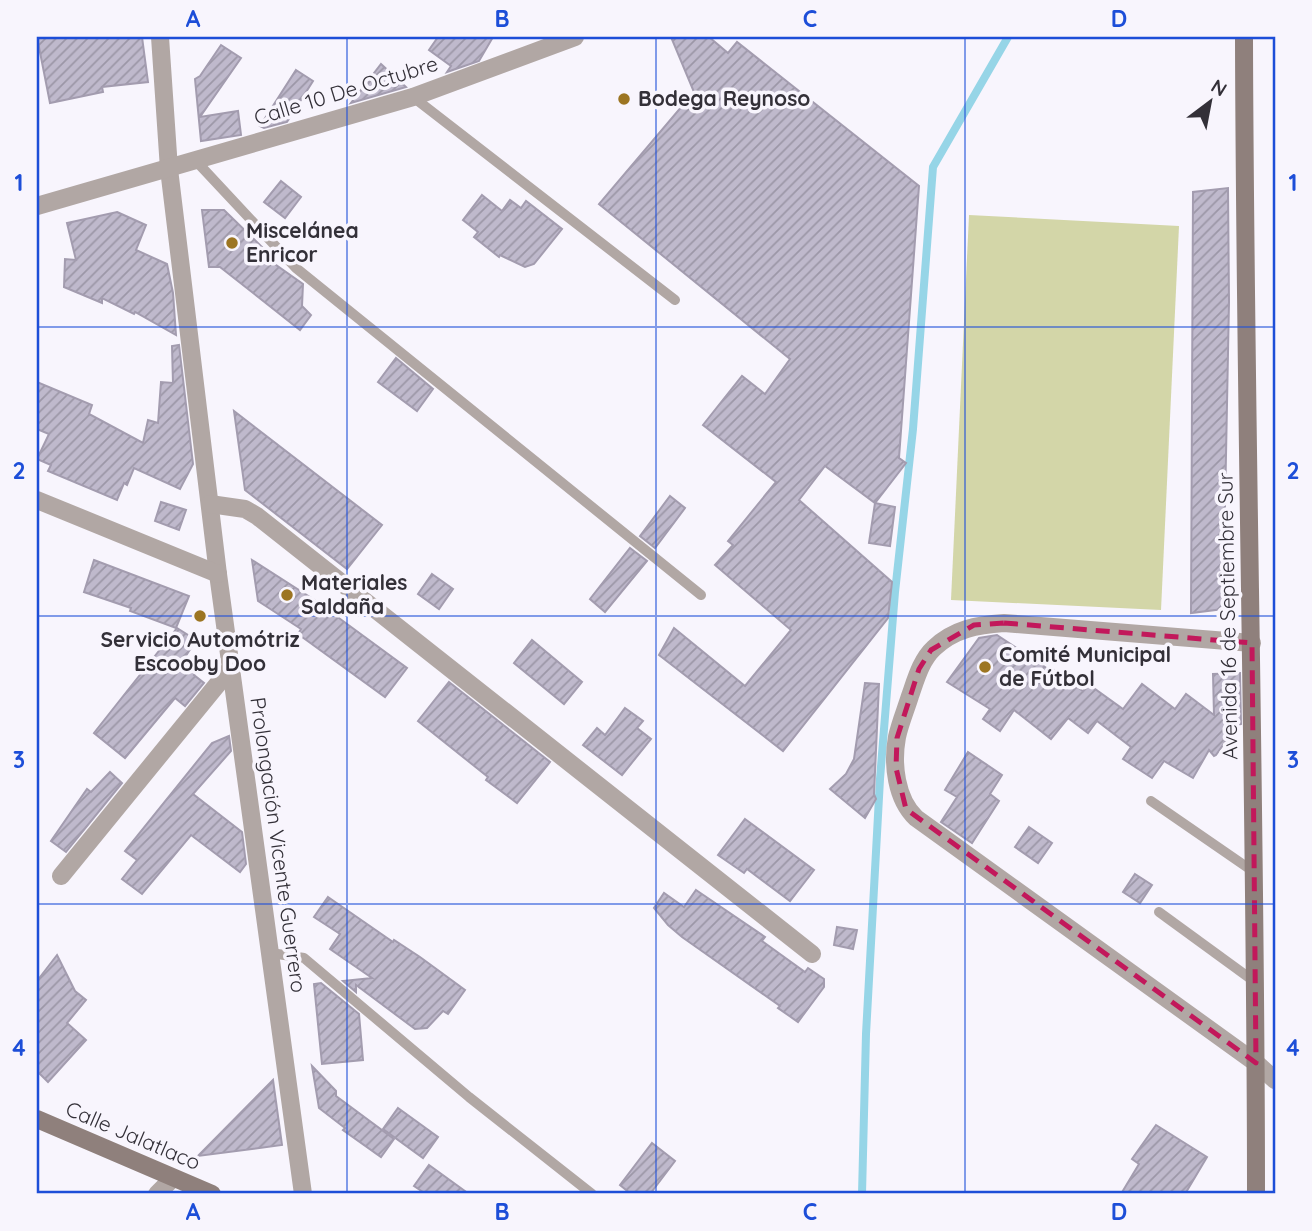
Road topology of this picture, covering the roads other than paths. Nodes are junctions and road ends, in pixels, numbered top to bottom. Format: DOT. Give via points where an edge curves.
graph roads {
  1 [pos="160,37"];
  2 [pos="575,37"];
  3 [pos="1244,37"];
  4 [pos="413,97"];
  5 [pos="197,161"];
  6 [pos="169,169"];
  7 [pos="37,206"];
  8 [pos="675,300"];
  9 [pos="37,500"];
  10 [pos="209,504"];
  11 [pos="218,574"];
  12 [pos="701,595"];
  13 [pos="1252,643"];
  14 [pos="230,669"];
  15 [pos="1151,801"];
  16 [pos="1254,872"];
  17 [pos="61,876"];
  18 [pos="1159,912"];
  19 [pos="271,953"];
  20 [pos="812,954"];
  21 [pos="1255,982"];
  22 [pos="1256,1063"];
  23 [pos="1275,1080"];
  24 [pos="37,1119"];
  25 [pos="173,1178"];
  26 [pos="157,1194"];
  27 [pos="212,1194"];
  28 [pos="303,1194"];
  29 [pos="592,1194"];
  30 [pos="1256,1194"];
  1 -- 6 [label="street, Prolongación Vicente Guerrero"];
  2 -- 4 [label="street, Calle 10 De Octubre"];
  3 -- 13 [label="main road, Avenida 16 de Septiembre Sur"];
  4 -- 5 [label="street, Calle 10 De Octubre"];
  4 -- 8 [label="lane"];
  5 -- 6 [label="street, Calle 10 De Octubre"];
  5 -- 12 [label="lane" via="296,268"];
  6 -- 7 [label="street"];
  6 -- 10 [label="street, Prolongación Vicente Guerrero"];
  9 -- 11 [label="street"];
  10 -- 11 [label="street, Prolongación Vicente Guerrero"];
  10 -- 20 [label="street" via="245,509 257,516"];
  11 -- 14 [label="street, Prolongación Vicente Guerrero"];
  13 -- 16 [label="main road, Avenida 16 de Septiembre Sur"];
  13 -- 22 [label="street" via="1004,623 974,625 944,639 919,669 897,738 896,768 903,803 916,818"];
  14 -- 17 [label="street"];
  14 -- 19 [label="street, Prolongación Vicente Guerrero"];
  15 -- 16 [label="lane"];
  16 -- 21 [label="main road, Avenida 16 de Septiembre Sur"];
  18 -- 21 [label="lane"];
  19 -- 28 [label="street, Prolongación Vicente Guerrero"];
  19 -- 29 [label="lane" via="304,958 468,1097"];
  21 -- 22 [label="main road, Avenida 16 de Septiembre Sur"];
  22 -- 23 [label="street"];
  22 -- 30 [label="main road, Avenida 16 de Septiembre Sur"];
  24 -- 25 [label="main road, Calle Jalatlaco"];
  25 -- 26 [label="street"];
  25 -- 27 [label="main road, Calle Jalatlaco"];
}
